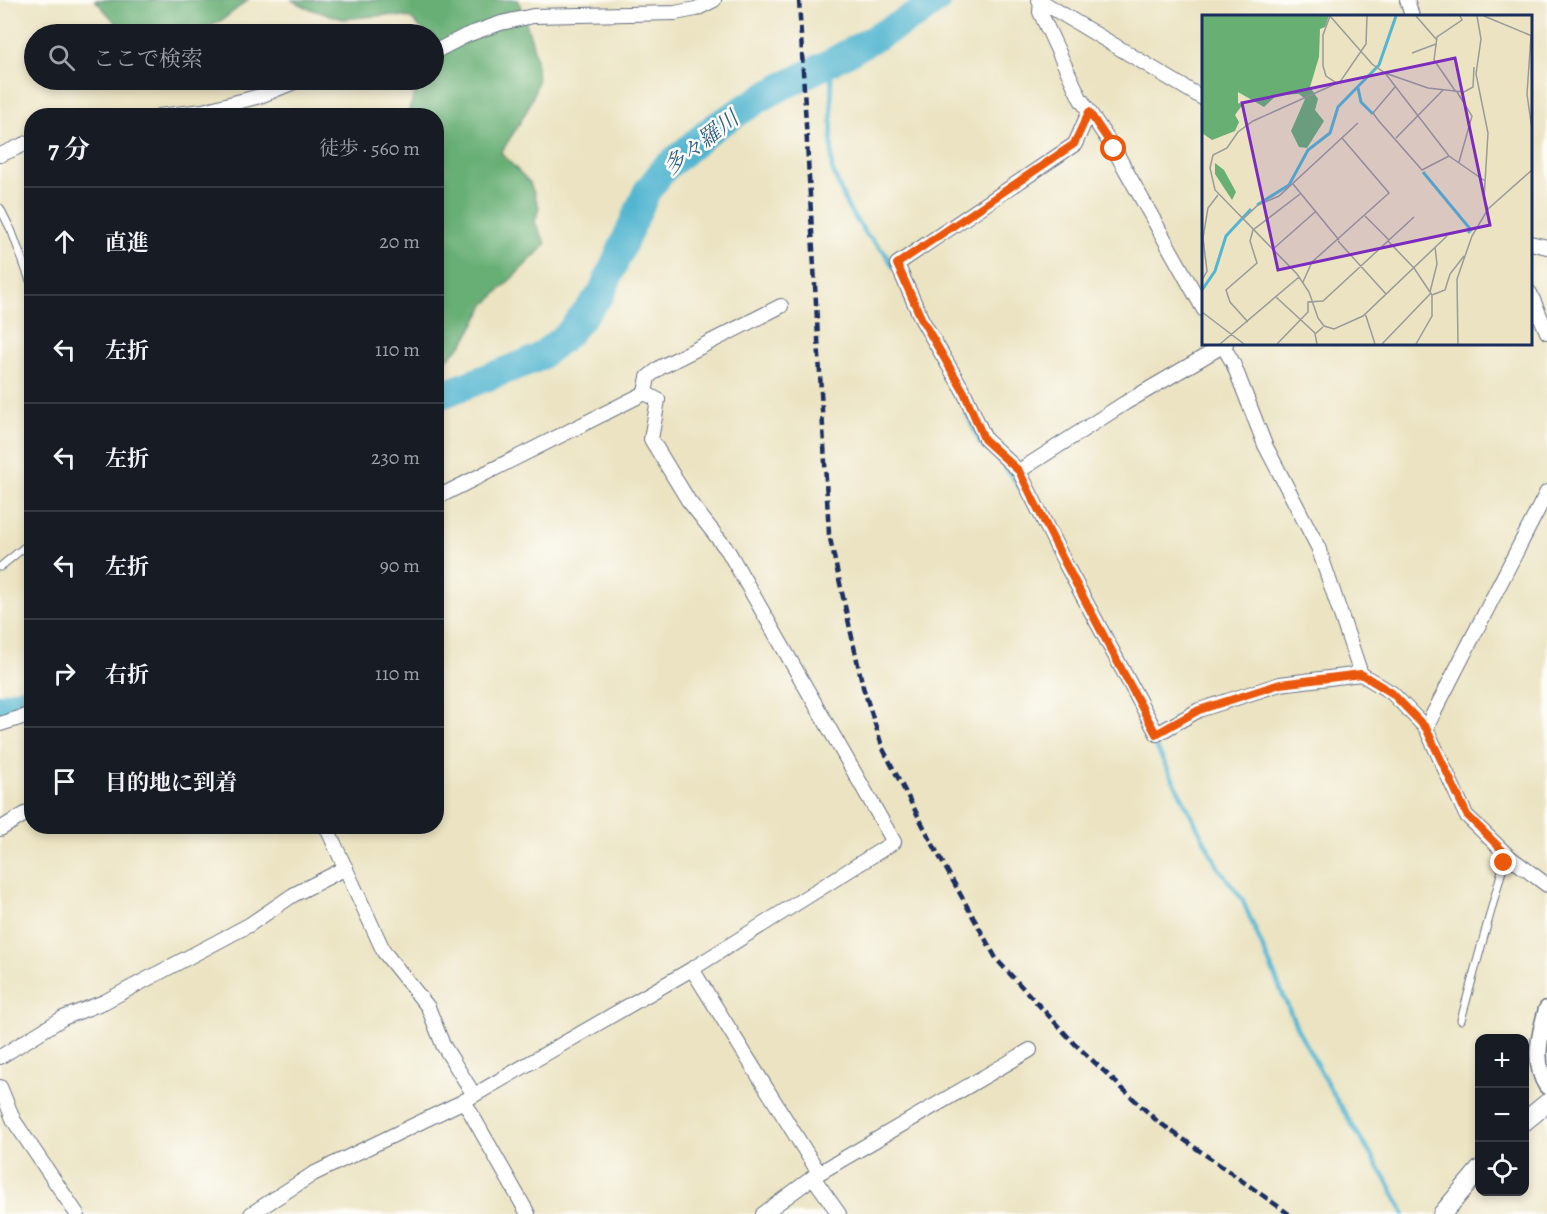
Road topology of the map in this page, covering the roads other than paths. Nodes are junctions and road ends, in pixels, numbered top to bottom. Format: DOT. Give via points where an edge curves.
graph roads {
  1 [pos="714,0"];
  2 [pos="1407,0"];
  3 [pos="1040,1"];
  4 [pos="692,4"];
  5 [pos="1412,15"];
  6 [pos="444,47"];
  7 [pos="275,90"];
  8 [pos="1202,98"];
  9 [pos="214,108"];
  10 [pos="1089,112"];
  11 [pos="24,145"];
  12 [pos="0,156"];
  13 [pos="0,208"];
  14 [pos="1532,243"];
  15 [pos="1547,247"];
  16 [pos="24,265"];
  17 [pos="1532,298"];
  18 [pos="781,306"];
  19 [pos="1202,308"];
  20 [pos="1547,332"];
  21 [pos="1222,345"];
  22 [pos="1224,345"];
  23 [pos="645,393"];
  24 [pos="1019,471"];
  25 [pos="1547,492"];
  26 [pos="444,494"];
  27 [pos="24,548"];
  28 [pos="0,567"];
  29 [pos="1361,674"];
  30 [pos="24,716"];
  31 [pos="0,723"];
  32 [pos="1426,728"];
  33 [pos="24,815"];
  34 [pos="0,829"];
  35 [pos="330,834"];
  36 [pos="1508,856"];
  37 [pos="346,868"];
  38 [pos="1547,885"];
  39 [pos="692,969"];
  40 [pos="1547,1009"];
  41 [pos="1461,1020"];
  42 [pos="1030,1050"];
  43 [pos="0,1057"];
  44 [pos="1547,1086"];
  45 [pos="0,1087"];
  46 [pos="469,1098"];
  47 [pos="1547,1103"];
  48 [pos="1529,1118"];
  49 [pos="1475,1174"];
  50 [pos="816,1175"];
  51 [pos="76,1214"];
  52 [pos="251,1214"];
  53 [pos="528,1214"];
  54 [pos="763,1214"];
  55 [pos="839,1214"];
  56 [pos="1442,1214"];
  1 -- 4 [label="street"];
  2 -- 5 [label="street"];
  3 -- 8 [label="street"];
  3 -- 10 [label="street" via="1040,12"];
  4 -- 6 [label="street" via="675,13 533,16 467,35"];
  7 -- 9 [label="street"];
  10 -- 19 [label="street" via="1114,149"];
  10 -- 24 [label="street" via="1074,144 897,264 922,320 964,392 984,439"];
  11 -- 12 [label="street"];
  13 -- 16 [label="lane"];
  14 -- 15 [label="street"];
  17 -- 20 [label="street"];
  18 -- 23 [label="street" via="661,367 648,377"];
  21 -- 24 [label="street"];
  22 -- 29 [label="street" via="1265,445 1318,547"];
  23 -- 26 [label="street"];
  23 -- 39 [label="street" via="658,400 651,439 688,500 728,551 894,842"];
  24 -- 29 [label="street" via="1156,734 1199,710 1280,684"];
  25 -- 32 [label="street"];
  27 -- 28 [label="lane"];
  29 -- 32 [label="street" via="1392,693"];
  30 -- 31 [label="street"];
  32 -- 36 [label="street" via="1467,815"];
  33 -- 34 [label="street"];
  35 -- 37 [label="street"];
  36 -- 38 [label="street"];
  36 -- 41 [label="lane"];
  37 -- 43 [label="street" via="104,1002 63,1018"];
  37 -- 46 [label="street" via="384,952 428,1007"];
  39 -- 46 [label="street"];
  39 -- 50 [label="street"];
  40 -- 44 [label="street" via="1538,1056 1540,1076"];
  42 -- 50 [label="street"];
  45 -- 51 [label="street" via="14,1121"];
  46 -- 52 [label="street" via="313,1174"];
  46 -- 53 [label="street"];
  47 -- 48 [label="main road"];
  49 -- 56 [label="main road"];
  50 -- 54 [label="street"];
  50 -- 55 [label="street"];
}
